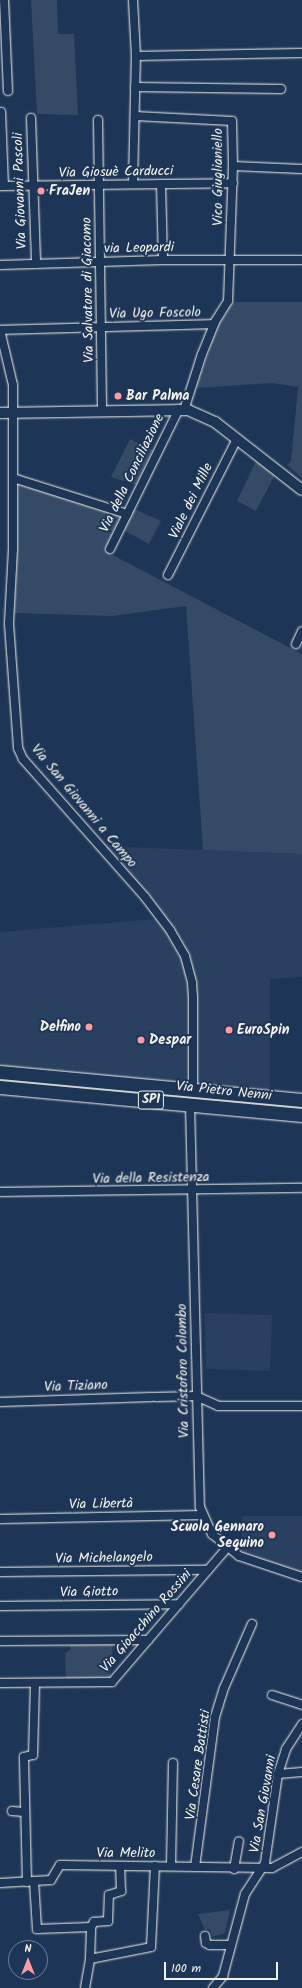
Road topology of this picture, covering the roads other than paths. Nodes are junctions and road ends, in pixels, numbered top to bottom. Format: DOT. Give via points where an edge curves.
graph roads {
  1 [pos="4,0"];
  2 [pos="133,0"];
  3 [pos="2,10"];
  4 [pos="301,54"];
  5 [pos="136,56"];
  6 [pos="135,87"];
  7 [pos="281,89"];
  8 [pos="8,91"];
  9 [pos="1,112"];
  10 [pos="136,116"];
  11 [pos="31,118"];
  12 [pos="98,120"];
  13 [pos="233,166"];
  14 [pos="302,169"];
  15 [pos="233,183"];
  16 [pos="132,184"];
  17 [pos="161,184"];
  18 [pos="99,185"];
  19 [pos="2,186"];
  20 [pos="33,186"];
  21 [pos="163,260"];
  22 [pos="302,260"];
  23 [pos="230,261"];
  24 [pos="100,262"];
  25 [pos="36,264"];
  26 [pos="0,265"];
  27 [pos="214,324"];
  28 [pos="101,327"];
  29 [pos="0,330"];
  30 [pos="181,409"];
  31 [pos="102,411"];
  32 [pos="0,413"];
  33 [pos="14,413"];
  34 [pos="237,439"];
  35 [pos="13,478"];
  36 [pos="302,490"];
  37 [pos="127,514"];
  38 [pos="110,549"];
  39 [pos="168,575"];
  40 [pos="302,631"];
  41 [pos="296,644"];
  42 [pos="0,1072"];
  43 [pos="0,1087"];
  44 [pos="193,1091"];
  45 [pos="302,1100"];
  46 [pos="190,1104"];
  47 [pos="302,1115"];
  48 [pos="302,1188"];
  49 [pos="193,1191"];
  50 [pos="0,1192"];
  51 [pos="196,1396"];
  52 [pos="0,1402"];
  53 [pos="302,1406"];
  54 [pos="202,1515"];
  55 [pos="0,1519"];
  56 [pos="227,1548"];
  57 [pos="208,1570"];
  58 [pos="0,1572"];
  59 [pos="302,1577"];
  60 [pos="179,1604"];
  61 [pos="0,1606"];
  62 [pos="252,1624"];
  63 [pos="148,1640"];
  64 [pos="0,1641"];
  65 [pos="0,1683"];
  66 [pos="35,1683"];
  67 [pos="272,1695"];
  68 [pos="302,1706"];
  69 [pos="302,1724"];
  70 [pos="173,1763"];
  71 [pos="302,1772"];
  72 [pos="278,1774"];
  73 [pos="12,1811"];
  74 [pos="24,1812"];
  75 [pos="239,1841"];
  76 [pos="302,1852"];
  77 [pos="120,1866"];
  78 [pos="155,1866"];
  79 [pos="171,1866"];
  80 [pos="195,1867"];
  81 [pos="234,1869"];
  82 [pos="262,1869"];
  83 [pos="31,1881"];
  84 [pos="0,1883"];
  85 [pos="91,1927"];
  86 [pos="204,1936"];
  87 [pos="230,1945"];
  88 [pos="90,1959"];
  89 [pos="85,1988"];
  90 [pos="213,1988"];
  1 -- 3 [label="street"];
  2 -- 5 [label="street"];
  3 -- 8 [label="street"];
  4 -- 5 [label="street"];
  5 -- 6 [label="street"];
  6 -- 7 [label="street"];
  6 -- 10 [label="street"];
  9 -- 19 [label="street"];
  10 -- 13 [label="street, Vico Giuglianiello" via="232,121"];
  10 -- 16 [label="street" via="133,122"];
  11 -- 20 [label="street, Via Giovanni Pascoli"];
  12 -- 18 [label="street, Via Salvatore di Giacomo"];
  13 -- 14 [label="street"];
  13 -- 15 [label="street, Vico Giuglianiello"];
  15 -- 17 [label="street, Via Giosuè Carducci"];
  15 -- 23 [label="street, Vico Giuglianiello"];
  16 -- 17 [label="street, Via Giosuè Carducci"];
  16 -- 18 [label="street, Via Giosuè Carducci"];
  17 -- 21 [label="street"];
  18 -- 20 [label="street, Via Giosuè Carducci"];
  18 -- 24 [label="street, Via Salvatore di Giacomo"];
  19 -- 20 [label="street, Via Giosuè Carducci"];
  20 -- 25 [label="street, Via Giovanni Pascoli"];
  21 -- 23 [label="street, via Leopardi"];
  21 -- 24 [label="street, via Leopardi"];
  22 -- 23 [label="street, via Leopardi"];
  23 -- 27 [label="street, Vico Giuglianiello" via="228,301"];
  24 -- 25 [label="street, via Leopardi"];
  24 -- 28 [label="street, Via Salvatore di Giacomo"];
  25 -- 26 [label="street, via Leopardi"];
  27 -- 28 [label="street, Via Ugo Foscolo"];
  27 -- 30 [label="street, Vico Giuglianiello"];
  28 -- 29 [label="street, Via Ugo Foscolo"];
  28 -- 31 [label="street, Via Salvatore di Giacomo"];
  29 -- 33 [label="street, Via San Giovanni a Campo" via="13,385"];
  30 -- 31 [label="street"];
  30 -- 34 [label="street" via="206,417"];
  30 -- 37 [label="street, Via della Conciliazione"];
  31 -- 33 [label="street"];
  32 -- 33 [label="street"];
  33 -- 35 [label="street, Via San Giovanni a Campo"];
  34 -- 36 [label="street"];
  34 -- 39 [label="street, Viale dei Mille"];
  35 -- 37 [label="street"];
  35 -- 44 [label="street, Via San Giovanni a Campo" via="9,624 18,748 28,765 145,897 170,930 185,956 192,982"];
  37 -- 38 [label="street, Via della Conciliazione"];
  40 -- 41 [label="street"];
  42 -- 44 [label="main road, Via Pietro Nenni / SP1"];
  43 -- 46 [label="main road, Via Pietro Nenni / SP1"];
  44 -- 45 [label="main road, Via Pietro Nenni / SP1"];
  46 -- 47 [label="main road, Via Pietro Nenni / SP1"];
  46 -- 49 [label="street, Via Cristoforo Colombo"];
  48 -- 49 [label="street, Via della Resistenza"];
  49 -- 50 [label="street, Via della Resistenza"];
  49 -- 51 [label="street, Via Cristoforo Colombo"];
  51 -- 52 [label="street, Via Tiziano"];
  51 -- 53 [label="street" via="218,1406"];
  51 -- 54 [label="street, Via Cristoforo Colombo" via="198,1486"];
  54 -- 55 [label="street, Via Libertà"];
  54 -- 56 [label="street, Via Cristoforo Colombo" via="212,1534"];
  56 -- 57 [label="street, Via Gioacchino Rossini"];
  56 -- 59 [label="street, Via Cristoforo Colombo" via="247,1560"];
  57 -- 58 [label="street, Via Michelangelo"];
  57 -- 60 [label="street, Via Gioacchino Rossini"];
  60 -- 61 [label="street, Via Giotto"];
  60 -- 63 [label="street, Via Gioacchino Rossini"];
  62 -- 80 [label="street, Via Cesare Battisti" via="224,1688 215,1717"];
  63 -- 64 [label="street"];
  63 -- 66 [label="street, Via Gioacchino Rossini" via="112,1682"];
  65 -- 66 [label="street, Via Gioacchino Rossini"];
  66 -- 74 [label="street" via="33,1756 24,1757"];
  67 -- 68 [label="street"];
  69 -- 72 [label="street, Via San Giovanni" via="286,1749"];
  70 -- 79 [label="street"];
  71 -- 72 [label="street"];
  72 -- 82 [label="street, Via San Giovanni" via="266,1860"];
  73 -- 74 [label="street"];
  74 -- 83 [label="street"];
  75 -- 81 [label="street"];
  76 -- 82 [label="street, Via Melito" via="279,1866"];
  77 -- 78 [label="street, Via Melito"];
  77 -- 83 [label="street, Via Melito" via="60,1865 53,1879"];
  77 -- 85 [label="street" via="121,1891 109,1895 108,1921 94,1922"];
  78 -- 79 [label="street, Via Melito"];
  78 -- 88 [label="street" via="150,1947"];
  79 -- 80 [label="street, Via Melito"];
  80 -- 81 [label="street, Via Melito"];
  81 -- 82 [label="street, Via Melito"];
  82 -- 87 [label="street, Via San Giovanni" via="244,1894"];
  83 -- 84 [label="street, Via Melito"];
  83 -- 85 [label="street" via="37,1929"];
  85 -- 88 [label="street"];
  86 -- 87 [label="street" via="206,1943 210,1945"];
  87 -- 90 [label="street, Via San Giovanni" via="223,1976"];
  88 -- 89 [label="street"];
}
